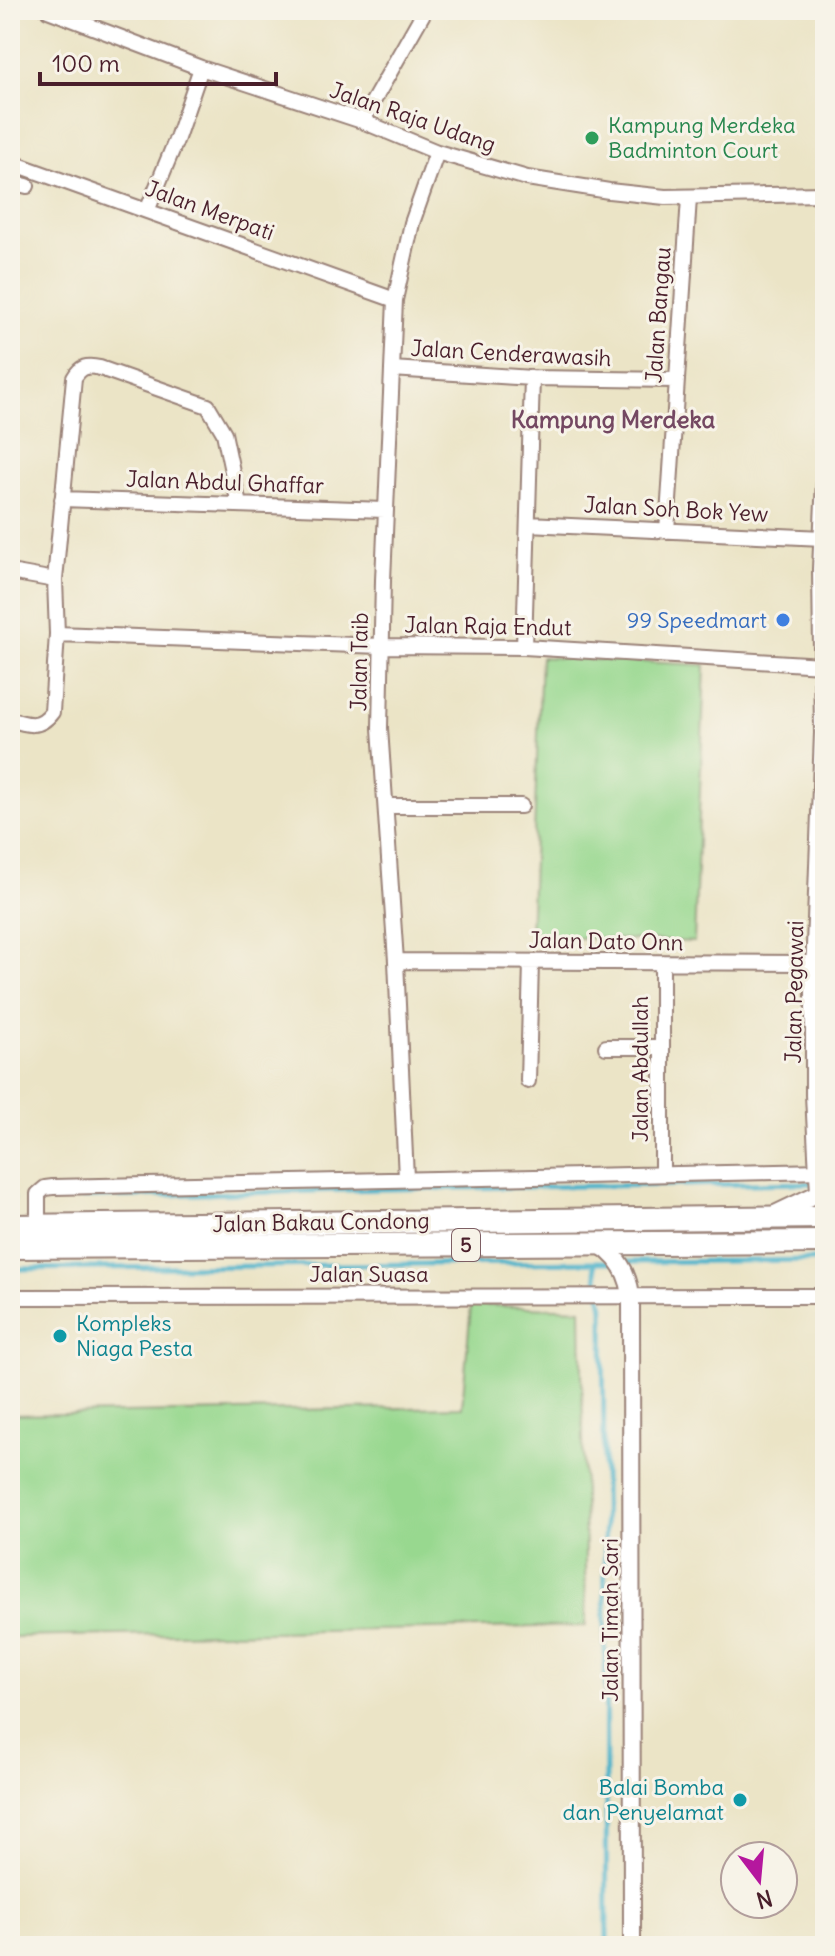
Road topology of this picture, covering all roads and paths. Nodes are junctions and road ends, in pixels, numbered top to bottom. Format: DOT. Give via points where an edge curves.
graph roads {
  1 [pos="48,10"];
  2 [pos="425,10"];
  3 [pos="77,15"];
  4 [pos="201,68"];
  5 [pos="362,121"];
  6 [pos="437,152"];
  7 [pos="10,162"];
  8 [pos="10,182"];
  9 [pos="27,186"];
  10 [pos="825,194"];
  11 [pos="689,198"];
  12 [pos="147,211"];
  13 [pos="395,300"];
  14 [pos="392,369"];
  15 [pos="532,378"];
  16 [pos="675,380"];
  17 [pos="825,479"];
  18 [pos="62,499"];
  19 [pos="239,505"];
  20 [pos="385,510"];
  21 [pos="528,524"];
  22 [pos="667,531"];
  23 [pos="823,538"];
  24 [pos="10,572"];
  25 [pos="55,580"];
  26 [pos="57,634"];
  27 [pos="382,646"];
  28 [pos="524,647"];
  29 [pos="822,665"];
  30 [pos="10,719"];
  31 [pos="824,733"];
  32 [pos="386,806"];
  33 [pos="521,806"];
  34 [pos="396,961"];
  35 [pos="531,962"];
  36 [pos="815,963"];
  37 [pos="662,964"];
  38 [pos="606,1047"];
  39 [pos="662,1047"];
  40 [pos="528,1081"];
  41 [pos="662,1174"];
  42 [pos="406,1178"];
  43 [pos="821,1182"];
  44 [pos="825,1217"];
  45 [pos="762,1218"];
  46 [pos="38,1225"];
  47 [pos="10,1226"];
  48 [pos="825,1242"];
  49 [pos="10,1247"];
  50 [pos="605,1248"];
  51 [pos="630,1288"];
  52 [pos="825,1296"];
  53 [pos="10,1297"];
  54 [pos="632,1946"];
  1 -- 3 [label="street, Jalan Raja Udang"];
  2 -- 5 [label="street"];
  3 -- 4 [label="street, Jalan Raja Udang"];
  4 -- 5 [label="street, Jalan Raja Udang"];
  4 -- 12 [label="street"];
  5 -- 6 [label="street, Jalan Raja Udang"];
  6 -- 11 [label="street, Jalan Raja Udang" via="527,178"];
  6 -- 13 [label="street, Jalan Taib" via="412,223"];
  7 -- 12 [label="street, Jalan Merpati"];
  8 -- 9 [label="street"];
  10 -- 11 [label="street, Jalan Raja Udang"];
  11 -- 16 [label="street, Jalan Bangau"];
  12 -- 13 [label="street, Jalan Merpati"];
  13 -- 14 [label="street, Jalan Taib"];
  14 -- 15 [label="street, Jalan Cenderawasih"];
  14 -- 20 [label="street, Jalan Taib"];
  15 -- 16 [label="street, Jalan Cenderawasih"];
  15 -- 21 [label="street"];
  16 -- 22 [label="street, Jalan Bangau"];
  17 -- 23 [label="street, Jalan Pegawai"];
  18 -- 19 [label="street, Jalan Abdul Ghaffar"];
  18 -- 19 [label="street" via="74,378 89,365 208,406 224,433"];
  18 -- 25 [label="street"];
  19 -- 20 [label="street, Jalan Abdul Ghaffar"];
  20 -- 27 [label="street, Jalan Taib"];
  21 -- 22 [label="street, Jalan Soh Bok Yew"];
  21 -- 28 [label="street"];
  22 -- 23 [label="street, Jalan Soh Bok Yew"];
  23 -- 29 [label="street, Jalan Pegawai"];
  24 -- 25 [label="street"];
  25 -- 26 [label="street"];
  26 -- 27 [label="street, Jalan Raja Endut"];
  26 -- 30 [label="street" via="52,712 38,724"];
  27 -- 28 [label="street, Jalan Raja Endut"];
  27 -- 32 [label="street, Jalan Taib" via="380,728"];
  28 -- 29 [label="street, Jalan Raja Endut"];
  29 -- 31 [label="street, Jalan Pegawai"];
  31 -- 36 [label="street, Jalan Pegawai"];
  32 -- 33 [label="street"];
  32 -- 34 [label="street, Jalan Taib"];
  34 -- 35 [label="street, Jalan Dato Onn"];
  34 -- 42 [label="street, Jalan Taib"];
  35 -- 37 [label="street, Jalan Dato Onn"];
  35 -- 40 [label="street"];
  36 -- 37 [label="street, Jalan Dato Onn"];
  36 -- 43 [label="street, Jalan Pegawai" via="814,1095"];
  37 -- 39 [label="street, Jalan Abdullah"];
  38 -- 39 [label="street"];
  39 -- 41 [label="street, Jalan Abdullah"];
  41 -- 42 [label="street"];
  41 -- 43 [label="street"];
  42 -- 46 [label="street" via="45,1188 38,1194"];
  43 -- 45 [label="street" via="793,1207"];
  44 -- 45 [label="main road, Jalan Bakau Condong / 5"];
  45 -- 46 [label="main road, Jalan Bakau Condong / 5"];
  46 -- 47 [label="main road, Jalan Bakau Condong / 5"];
  48 -- 50 [label="main road, Jalan Bakau Condong / 5"];
  49 -- 50 [label="main road, Jalan Bakau Condong / 5"];
  50 -- 51 [label="street"];
  51 -- 52 [label="street, Jalan Suasa"];
  51 -- 53 [label="street, Jalan Suasa" via="611,1295"];
  51 -- 54 [label="street, Jalan Timah Sari"];
}
